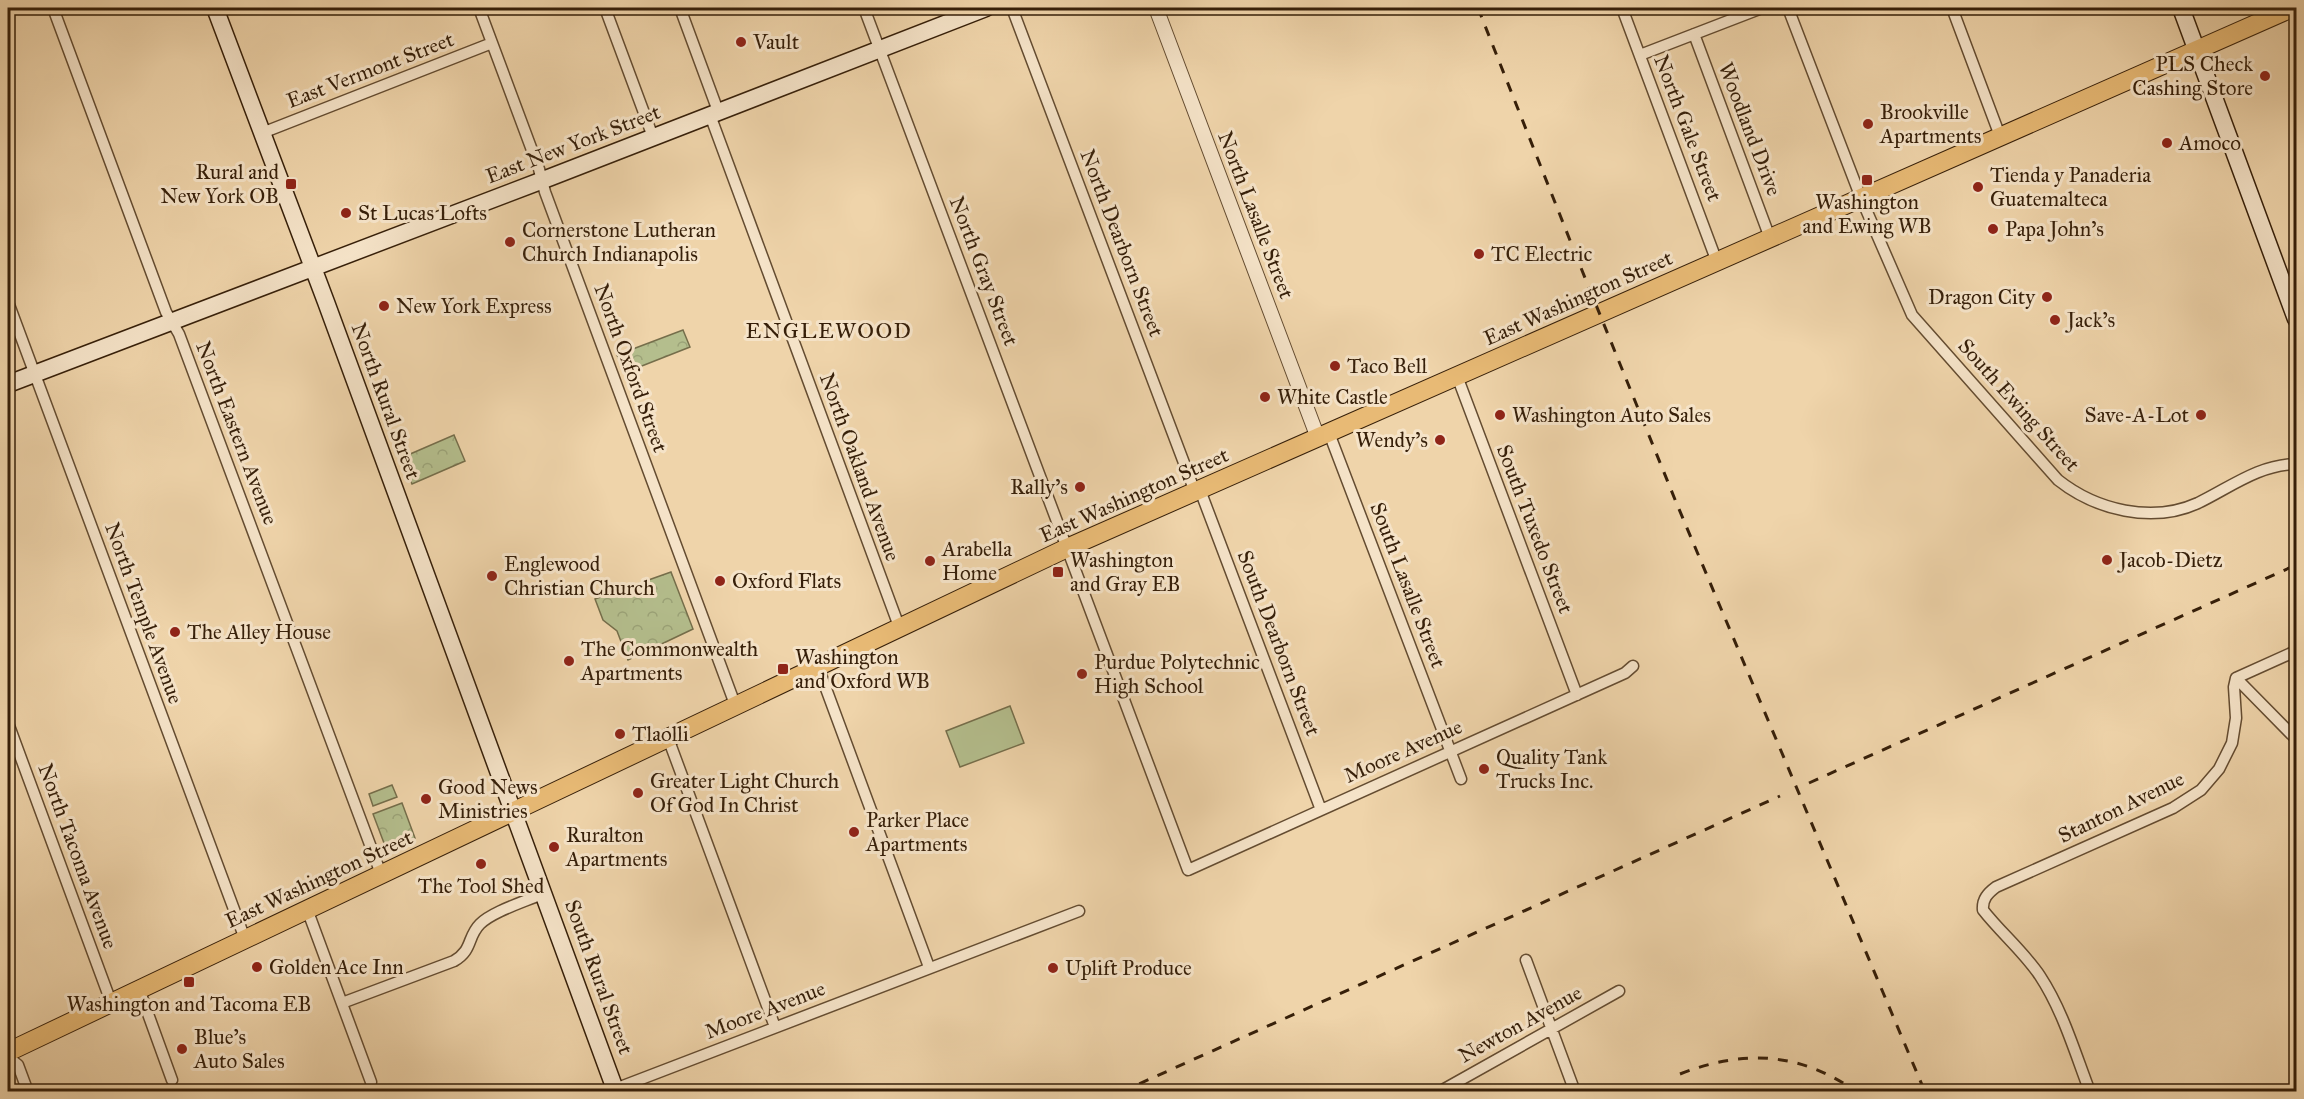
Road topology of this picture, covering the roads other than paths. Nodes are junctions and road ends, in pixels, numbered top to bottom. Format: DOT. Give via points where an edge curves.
graph roads {
  1 [pos="53,8"];
  2 [pos="215,8"];
  3 [pos="479,8"];
  4 [pos="605,8"];
  5 [pos="680,8"];
  6 [pos="864,8"];
  7 [pos="986,8"];
  8 [pos="1012,8"];
  9 [pos="1156,8"];
  10 [pos="1622,8"];
  11 [pos="1762,8"];
  12 [pos="1788,8"];
  13 [pos="1952,8"];
  14 [pos="2181,8"];
  15 [pos="2292,8"];
  16 [pos="1694,34"];
  17 [pos="492,43"];
  18 [pos="879,49"];
  19 [pos="2196,50"];
  20 [pos="1640,55"];
  21 [pos="714,113"];
  22 [pos="262,133"];
  23 [pos="2000,136"];
  24 [pos="653,137"];
  25 [pos="542,181"];
  26 [pos="1860,198"];
  27 [pos="1770,238"];
  28 [pos="1717,262"];
  29 [pos="313,268"];
  30 [pos="8,302"];
  31 [pos="2296,319"];
  32 [pos="172,322"];
  33 [pos="34,374"];
  34 [pos="1457,376"];
  35 [pos="8,384"];
  36 [pos="1324,435"];
  37 [pos="2296,464"];
  38 [pos="1198,491"];
  39 [pos="1067,548"];
  40 [pos="900,629"];
  41 [pos="2296,651"];
  42 [pos="1633,666"];
  43 [pos="818,667"];
  44 [pos="2236,678"];
  45 [pos="1577,694"];
  46 [pos="736,707"];
  47 [pos="8,723"];
  48 [pos="668,738"];
  49 [pos="2296,740"];
  50 [pos="1450,752"];
  51 [pos="1461,779"];
  52 [pos="1321,810"];
  53 [pos="514,811"];
  54 [pos="1188,870"];
  55 [pos="381,874"];
  56 [pos="544,893"];
  57 [pos="307,909"];
  58 [pos="1079,911"];
  59 [pos="245,939"];
  60 [pos="1526,960"];
  61 [pos="929,967"];
  62 [pos="139,989"];
  63 [pos="1619,991"];
  64 [pos="111,1002"];
  65 [pos="342,1003"];
  66 [pos="775,1027"];
  67 [pos="1552,1029"];
  68 [pos="8,1052"];
  69 [pos="8,1057"];
  70 [pos="172,1080"];
  71 [pos="371,1082"];
  72 [pos="615,1090"];
  73 [pos="28,1092"];
  74 [pos="1439,1092"];
  75 [pos="1575,1092"];
  76 [pos="2090,1092"];
  1 -- 32 [label="street, North Eastern Avenue"];
  2 -- 22 [label="main road, North Rural Street"];
  3 -- 17 [label="street, North Oxford Street"];
  4 -- 24 [label="street"];
  5 -- 21 [label="street, North Oakland Avenue"];
  6 -- 18 [label="street, North Gray Street"];
  7 -- 18 [label="main road, East New York Street"];
  8 -- 38 [label="street, North Dearborn Street"];
  9 -- 36 [label="street, North Lasalle Street"];
  10 -- 20 [label="street, North Gale Street"];
  11 -- 16 [label="street"];
  12 -- 26 [label="street, South Ewing Street"];
  13 -- 23 [label="street"];
  14 -- 19 [label="main road"];
  15 -- 19 [label="main road, East Washington Street"];
  16 -- 20 [label="street"];
  16 -- 27 [label="street, Woodland Drive"];
  17 -- 22 [label="street, East Vermont Street"];
  17 -- 25 [label="street, North Oxford Street"];
  18 -- 21 [label="main road, East New York Street"];
  18 -- 39 [label="street, North Gray Street"];
  19 -- 23 [label="main road, East Washington Street"];
  19 -- 31 [label="main road"];
  20 -- 28 [label="street, North Gale Street"];
  21 -- 24 [label="main road, East New York Street"];
  21 -- 40 [label="street, North Oakland Avenue"];
  22 -- 29 [label="main road, North Rural Street"];
  23 -- 26 [label="main road, East Washington Street"];
  24 -- 25 [label="main road, East New York Street"];
  25 -- 29 [label="main road, East New York Street"];
  25 -- 46 [label="street, North Oxford Street"];
  26 -- 27 [label="main road, East Washington Street"];
  26 -- 37 [label="street, South Ewing Street" via="1912,315 2051,474 2080,496 2119,510 2162,512 2200,502 2257,472"];
  27 -- 28 [label="main road, East Washington Street"];
  28 -- 34 [label="main road, East Washington Street"];
  29 -- 32 [label="main road, East New York Street"];
  29 -- 53 [label="main road, North Rural Street"];
  30 -- 33 [label="street, North Temple Avenue"];
  32 -- 33 [label="main road, East New York Street"];
  32 -- 55 [label="street, North Eastern Avenue"];
  33 -- 35 [label="main road, East New York Street"];
  33 -- 59 [label="street, North Temple Avenue"];
  34 -- 36 [label="main road, East Washington Street"];
  34 -- 45 [label="street, South Tuxedo Street"];
  36 -- 38 [label="main road, East Washington Street"];
  36 -- 50 [label="street, South Lasalle Street"];
  38 -- 39 [label="main road, East Washington Street"];
  38 -- 52 [label="street, South Dearborn Street"];
  39 -- 40 [label="main road, East Washington Street"];
  39 -- 54 [label="street, North Gray Street"];
  40 -- 43 [label="main road, East Washington Street"];
  41 -- 44 [label="street"];
  42 -- 45 [label="street, Moore Avenue"];
  43 -- 46 [label="main road, East Washington Street"];
  43 -- 61 [label="street"];
  44 -- 49 [label="street"];
  44 -- 76 [label="street, Stanton Avenue" via="2232,743 2219,769 2201,790 2173,808 1996,887 1982,904 2049,990"];
  45 -- 50 [label="street, Moore Avenue"];
  46 -- 48 [label="main road, East Washington Street"];
  47 -- 64 [label="street, North Tacoma Avenue"];
  48 -- 53 [label="main road, East Washington Street"];
  48 -- 66 [label="street"];
  50 -- 51 [label="street, South Lasalle Street"];
  50 -- 52 [label="street, Moore Avenue"];
  52 -- 54 [label="street, Moore Avenue"];
  53 -- 55 [label="main road, East Washington Street"];
  53 -- 56 [label="main road, South Rural Street"];
  55 -- 57 [label="main road, East Washington Street"];
  56 -- 65 [label="street" via="481,923 468,949 454,961"];
  56 -- 72 [label="main road, South Rural Street"];
  57 -- 59 [label="main road, East Washington Street"];
  57 -- 65 [label="street"];
  58 -- 61 [label="street, Moore Avenue"];
  59 -- 62 [label="main road, East Washington Street"];
  60 -- 67 [label="street"];
  61 -- 66 [label="street, Moore Avenue"];
  62 -- 64 [label="main road, East Washington Street"];
  62 -- 70 [label="street"];
  63 -- 67 [label="street, Newton Avenue"];
  64 -- 68 [label="main road, East Washington Street"];
  65 -- 71 [label="street"];
  66 -- 72 [label="street, Moore Avenue"];
  67 -- 74 [label="street, Newton Avenue"];
  67 -- 75 [label="street"];
  69 -- 73 [label="street" via="18,1065"];
}
